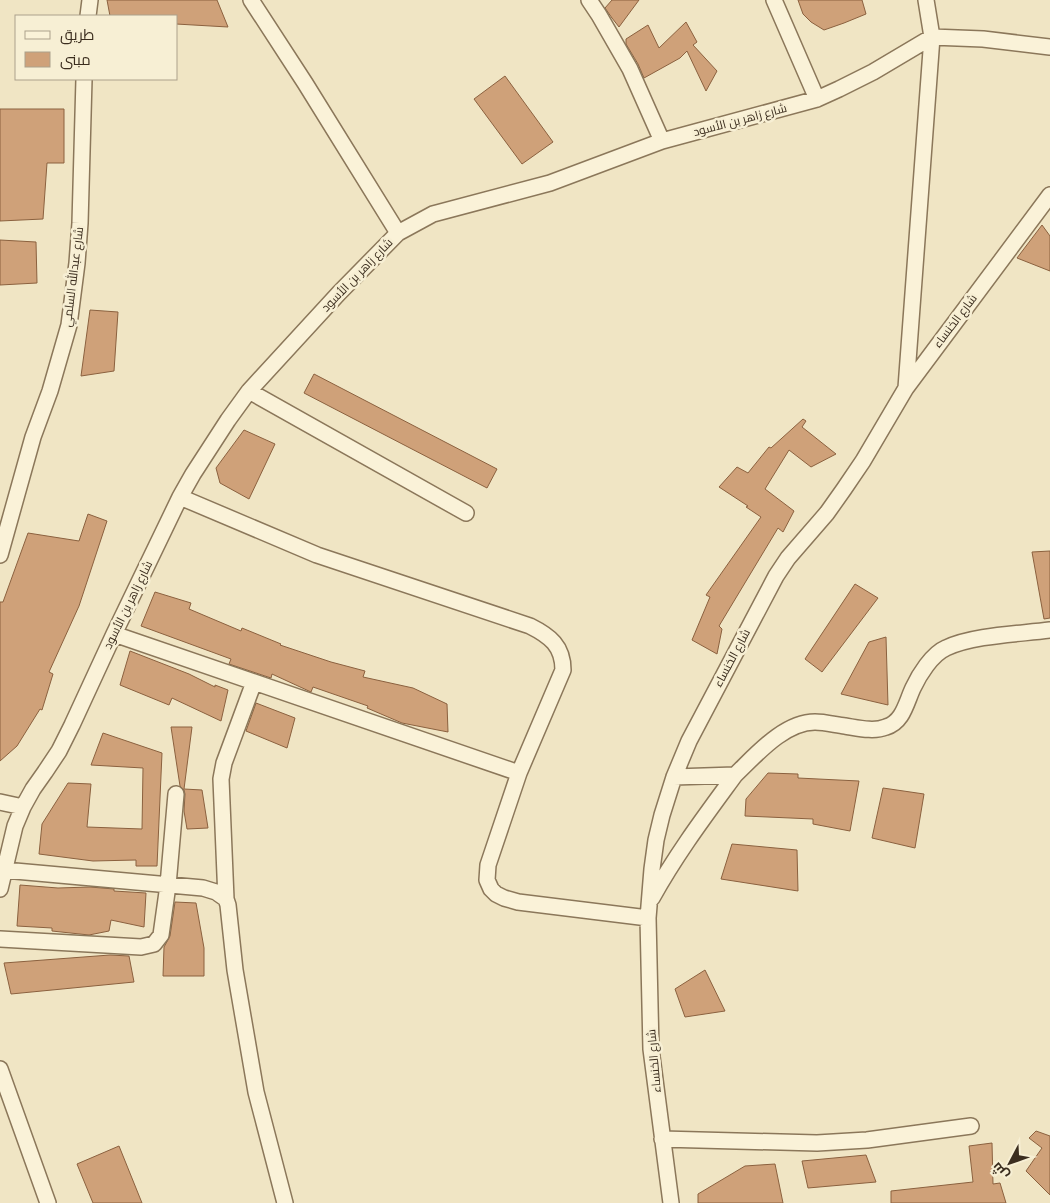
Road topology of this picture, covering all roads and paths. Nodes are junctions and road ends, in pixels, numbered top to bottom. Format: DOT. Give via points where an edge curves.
graph roads {
  1 [pos="90,0"];
  2 [pos="251,0"];
  3 [pos="589,0"];
  4 [pos="774,0"];
  5 [pos="926,0"];
  6 [pos="88,15"];
  7 [pos="932,37"];
  8 [pos="1050,47"];
  9 [pos="84,80"];
  10 [pos="817,99"];
  11 [pos="662,141"];
  12 [pos="1050,195"];
  13 [pos="398,232"];
  14 [pos="906,388"];
  15 [pos="249,391"];
  16 [pos="180,497"];
  17 [pos="466,513"];
  18 [pos="0,555"];
  19 [pos="1050,630"];
  20 [pos="114,634"];
  21 [pos="254,682"];
  22 [pos="519,773"];
  23 [pos="735,775"];
  24 [pos="674,777"];
  25 [pos="176,794"];
  26 [pos="0,802"];
  27 [pos="22,807"];
  28 [pos="4,870"];
  29 [pos="168,885"];
  30 [pos="0,889"];
  31 [pos="226,899"];
  32 [pos="649,903"];
  33 [pos="648,918"];
  34 [pos="0,939"];
  35 [pos="0,1069"];
  36 [pos="971,1126"];
  37 [pos="662,1139"];
  38 [pos="48,1203"];
  39 [pos="286,1203"];
  40 [pos="671,1203"];
  1 -- 6 [label="street"];
  2 -- 13 [label="street"];
  3 -- 11 [label="street" via="630,69"];
  4 -- 10 [label="street"];
  5 -- 7 [label="street"];
  7 -- 8 [label="street"];
  7 -- 10 [label="street, شارع زاهر بن الأسود" via="873,72"];
  7 -- 14 [label="street"];
  9 -- 18 [label="street, شارع عبدالله السلمي" via="80,223 68,325"];
  10 -- 11 [label="street, شارع زاهر بن الأسود"];
  11 -- 13 [label="street, شارع زاهر بن الأسود" via="550,183 433,214"];
  12 -- 14 [label="street, شارع الخنساء"];
  13 -- 15 [label="street, شارع زاهر بن الأسود"];
  14 -- 24 [label="street, شارع الخنساء" via="844,489 776,576 689,741"];
  15 -- 16 [label="street, شارع زاهر بن الأسود"];
  15 -- 17 [label="street"];
  16 -- 20 [label="street, شارع زاهر بن الأسود"];
  16 -- 22 [label="street" via="317,555 530,626 553,640 563,659 563,670"];
  19 -- 23 [label="street" via="978,638 944,648 921,672 898,721 874,730 815,722 801,724 776,737"];
  20 -- 21 [label="street"];
  20 -- 27 [label="street, شارع زاهر بن الأسود" via="59,751"];
  21 -- 22 [label="street"];
  21 -- 31 [label="street" via="221,779"];
  22 -- 33 [label="street" via="488,865 487,880 491,889 518,902"];
  23 -- 24 [label="street"];
  23 -- 32 [label="street" via="684,844"];
  24 -- 32 [label="street, شارع الخنساء" via="656,840"];
  25 -- 29 [label="street"];
  26 -- 27 [label="street"];
  27 -- 28 [label="street, شارع زاهر بن الأسود"];
  28 -- 29 [label="street"];
  28 -- 30 [label="street, شارع زاهر بن الأسود"];
  29 -- 31 [label="street" via="203,888"];
  29 -- 34 [label="street" via="161,935 149,946"];
  31 -- 39 [label="street" via="256,1092"];
  32 -- 33 [label="street, شارع الخنساء"];
  33 -- 37 [label="street, شارع الخنساء" via="651,1049"];
  35 -- 38 [label="street"];
  36 -- 37 [label="street" via="817,1143"];
  37 -- 40 [label="street, شارع الخنساء"];
}
